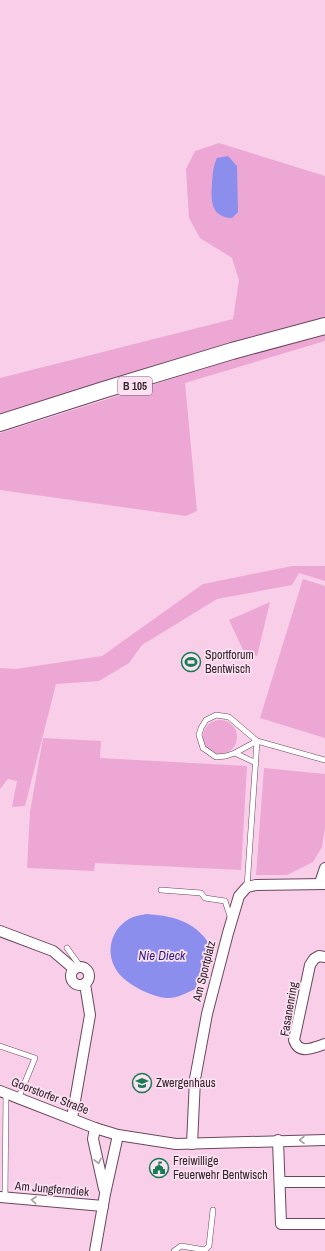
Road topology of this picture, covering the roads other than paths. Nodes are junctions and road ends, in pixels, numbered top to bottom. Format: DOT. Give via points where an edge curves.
graph roads {
  1 [pos="325,326"];
  2 [pos="269,342"];
  3 [pos="0,424"];
  4 [pos="0,430"];
  5 [pos="257,741"];
  6 [pos="235,753"];
  7 [pos="325,760"];
  8 [pos="256,763"];
  9 [pos="325,868"];
  10 [pos="322,883"];
  11 [pos="247,887"];
  12 [pos="161,890"];
  13 [pos="231,921"];
  14 [pos="0,931"];
  15 [pos="67,948"];
  16 [pos="325,957"];
  17 [pos="77,968"];
  18 [pos="85,984"];
  19 [pos="325,1044"];
  20 [pos="0,1046"];
  21 [pos="3,1092"];
  22 [pos="18,1099"];
  23 [pos="72,1118"];
  24 [pos="95,1128"];
  25 [pos="118,1135"];
  26 [pos="278,1140"];
  27 [pos="325,1140"];
  28 [pos="192,1144"];
  29 [pos="280,1182"];
  30 [pos="325,1182"];
  31 [pos="105,1194"];
  32 [pos="2,1197"];
  33 [pos="103,1206"];
  34 [pos="213,1210"];
  35 [pos="325,1224"];
  36 [pos="95,1251"];
  37 [pos="174,1251"];
  1 -- 2 [label="highway, B 105"];
  2 -- 3 [label="highway, B 105" via="118,385"];
  2 -- 4 [label="highway, B 105"];
  5 -- 6 [label="lane"];
  5 -- 6 [label="lane" via="229,716 216,715 206,720 199,735 203,748 216,757"];
  5 -- 7 [label="lane"];
  5 -- 8 [label="lane"];
  6 -- 8 [label="lane"];
  8 -- 11 [label="lane"];
  9 -- 10 [label="street"];
  10 -- 11 [label="street"];
  11 -- 13 [label="street, Am Sportplatz" via="239,896"];
  12 -- 13 [label="lane" via="201,893 205,898 225,901"];
  13 -- 28 [label="street, Am Sportplatz" via="207,1014 195,1078"];
  14 -- 17 [label="street" via="53,951"];
  15 -- 17 [label="lane"];
  16 -- 19 [label="street, Fasanenring" via="319,956 314,959 310,966 294,1040 300,1049"];
  17 -- 18 [label="street" via="89,973"];
  17 -- 18 [label="street" via="70,976 74,983"];
  18 -- 23 [label="street" via="90,1015"];
  20 -- 22 [label="lane" via="35,1058"];
  21 -- 22 [label="street, Goorstorfer Straße"];
  21 -- 32 [label="lane"];
  22 -- 23 [label="street, Goorstorfer Straße"];
  23 -- 24 [label="street, Goorstorfer Straße"];
  24 -- 25 [label="street"];
  24 -- 31 [label="street, Goorstorfer Straße, one-way" via="93,1139"];
  25 -- 28 [label="street"];
  25 -- 31 [label="street, Goorstorfer Straße"];
  27 -- 26 [label="street, one-way"];
  26 -- 28 [label="street"];
  26 -- 29 [label="street"];
  29 -- 30 [label="street"];
  29 -- 35 [label="street" via="281,1224"];
  31 -- 33 [label="street, Goorstorfer Straße"];
  33 -- 32 [label="street, Am Jungferndiek, one-way"];
  33 -- 36 [label="street, Goorstorfer Straße"];
  34 -- 37 [label="lane" via="207,1249 181,1246"];
}
